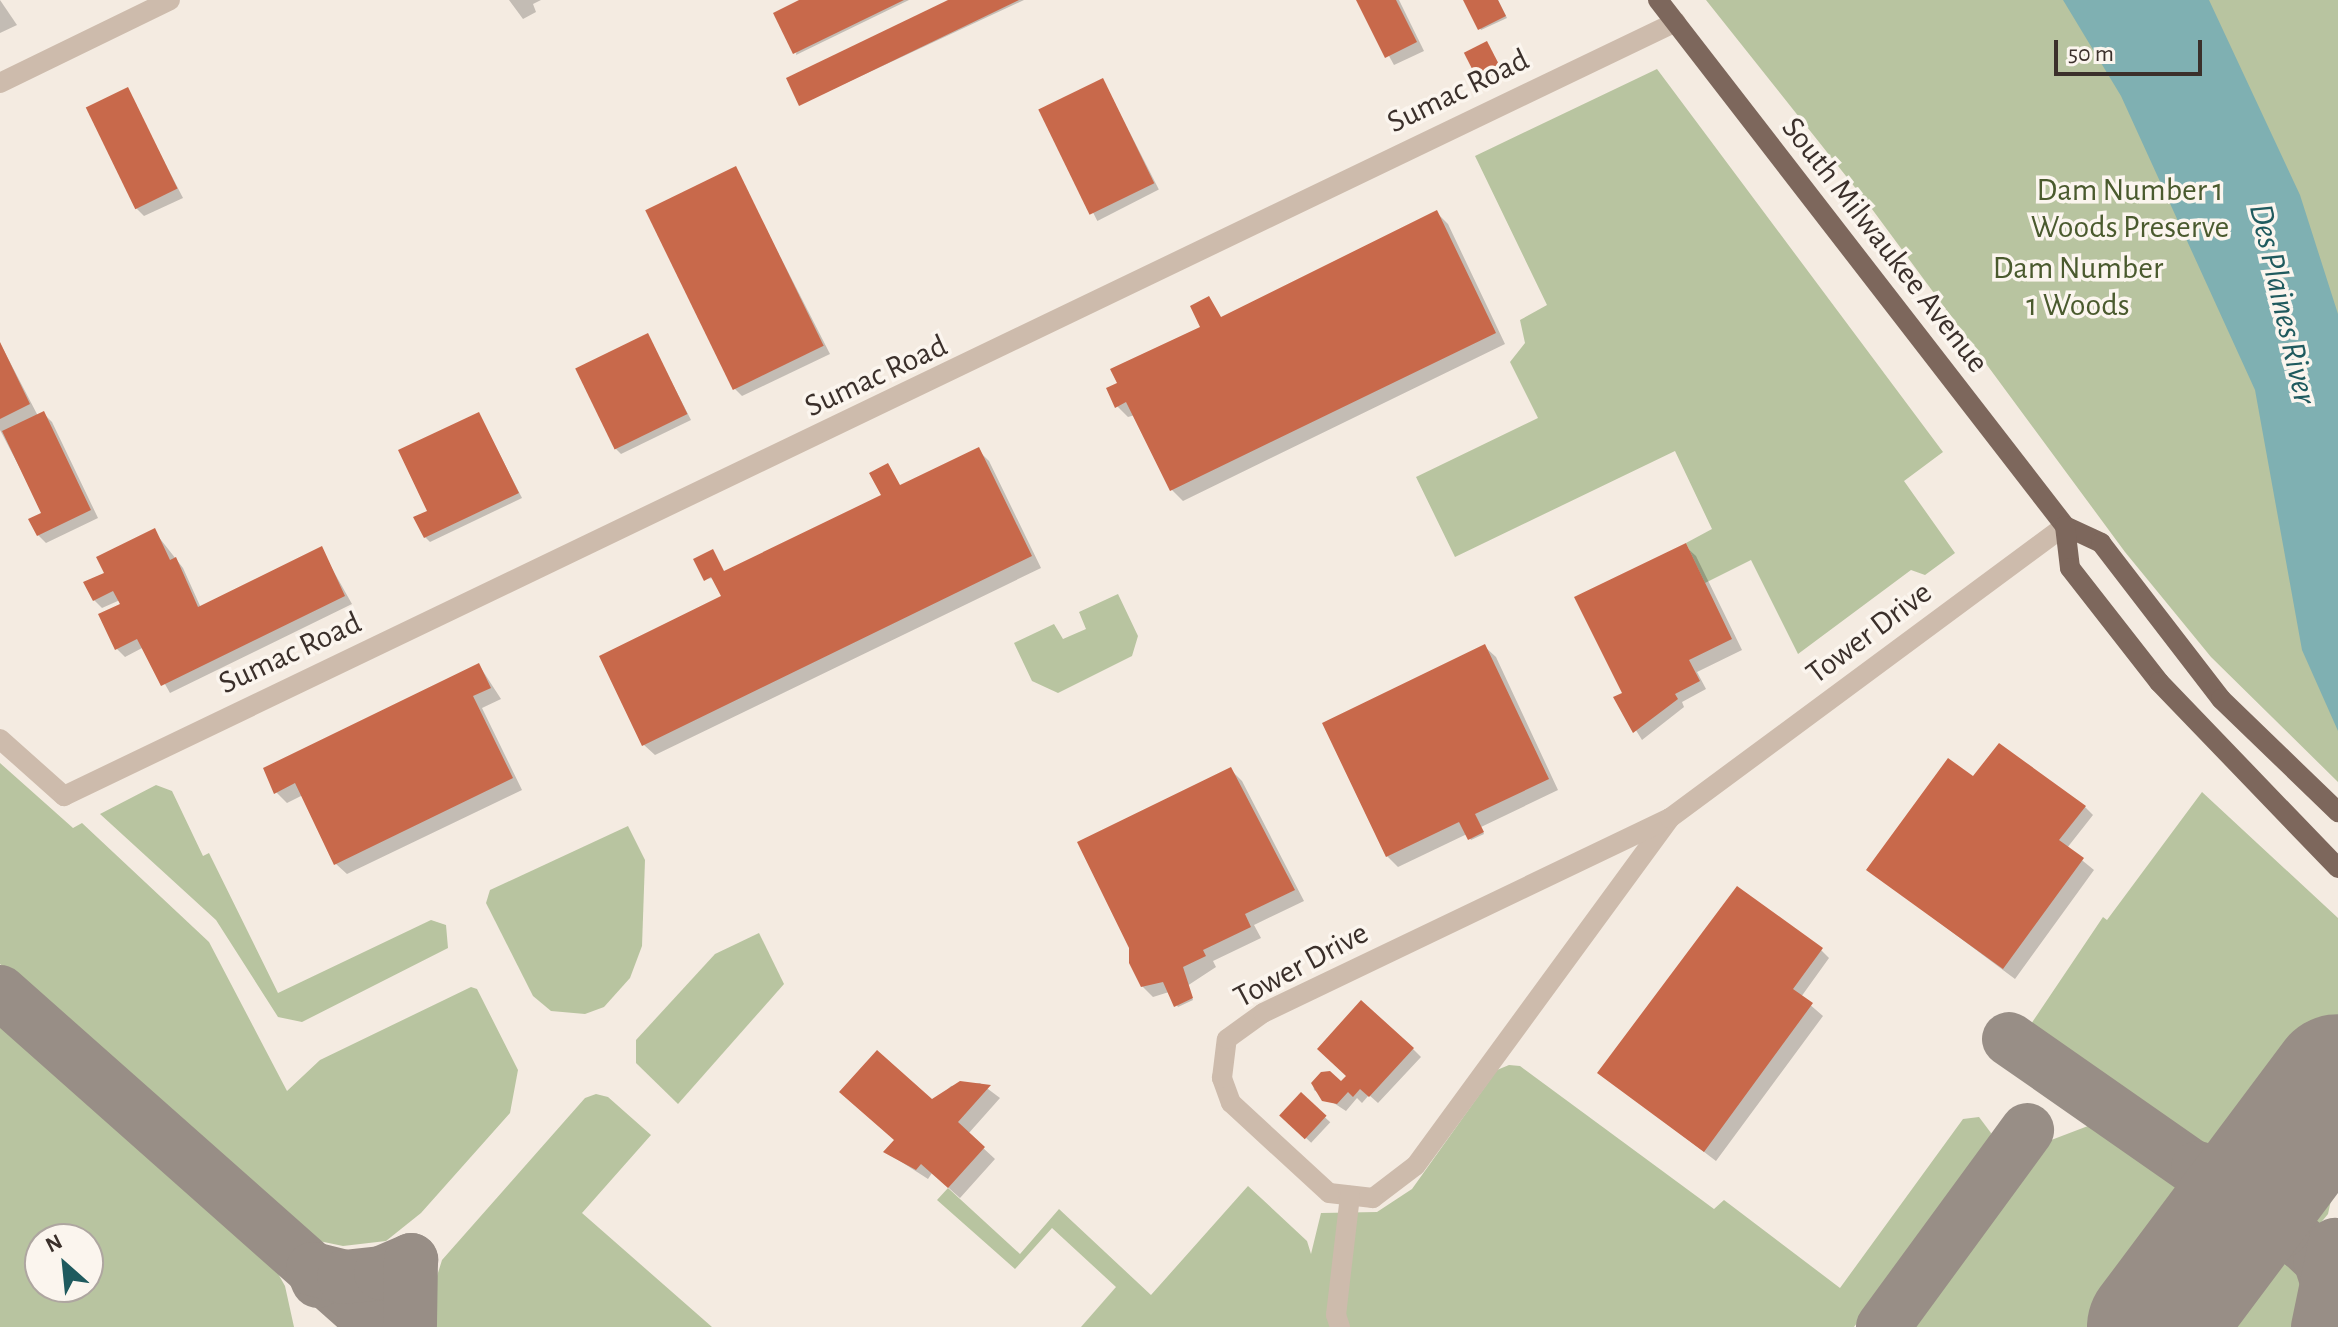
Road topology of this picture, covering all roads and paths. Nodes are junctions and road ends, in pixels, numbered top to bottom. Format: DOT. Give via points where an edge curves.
graph roads {
  1 [pos="170,0"];
  2 [pos="1658,0"];
  3 [pos="1676,22"];
  4 [pos="0,83"];
  5 [pos="2065,526"];
  6 [pos="0,739"];
  7 [pos="2338,812"];
  8 [pos="1670,818"];
  9 [pos="2338,868"];
  10 [pos="1350,1196"];
  11 [pos="1340,1327"];
  1 -- 4 [label="street"];
  2 -- 3 [label="main road, South Milwaukee Avenue"];
  3 -- 5 [label="main road, South Milwaukee Avenue"];
  3 -- 6 [label="street, Sumac Road" via="64,796"];
  5 -- 7 [label="main road, South Milwaukee Avenue" via="2101,543 2221,699"];
  5 -- 8 [label="street, Tower Drive"];
  5 -- 9 [label="main road" via="2070,568 2159,682"];
  8 -- 10 [label="street, Tower Drive" via="1415,1166 1373,1198"];
  8 -- 10 [label="street, Tower Drive" via="1263,1013 1227,1039 1222,1078 1231,1103 1329,1193"];
  10 -- 11 [label="street" via="1336,1315"];
}
